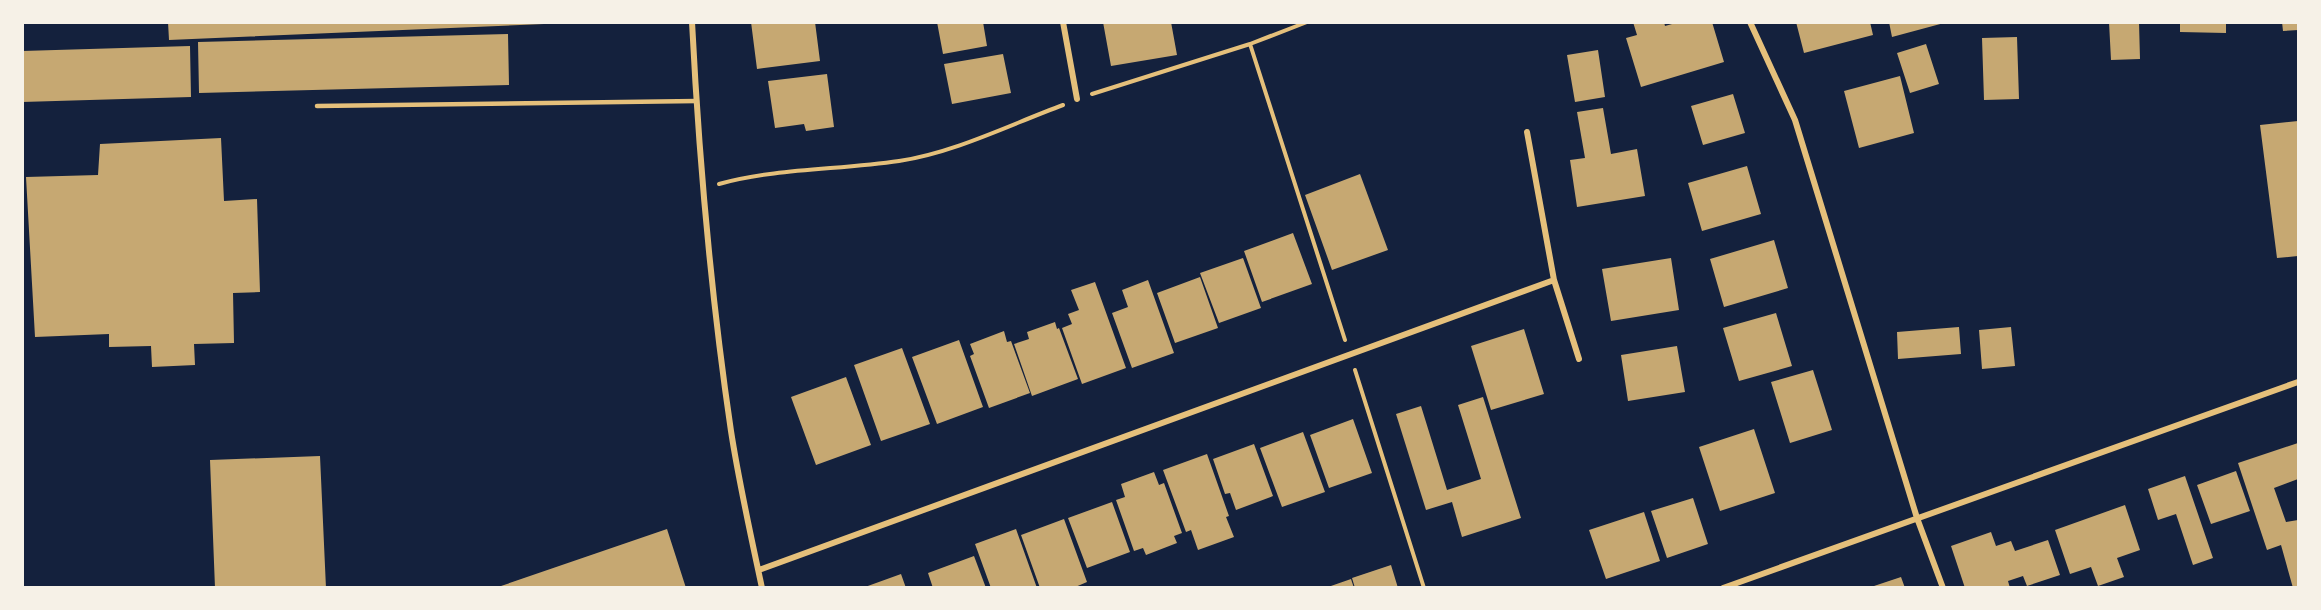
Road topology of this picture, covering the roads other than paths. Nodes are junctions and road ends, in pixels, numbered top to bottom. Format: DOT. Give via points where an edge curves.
graph roads {
  1 [pos="692,22"];
  2 [pos="1063,22"];
  3 [pos="1750,22"];
  4 [pos="1077,99"];
  5 [pos="697,101"];
  6 [pos="317,106"];
  7 [pos="1527,132"];
  8 [pos="1554,280"];
  9 [pos="1579,359"];
  10 [pos="2298,382"];
  11 [pos="1917,518"];
  12 [pos="759,570"];
  13 [pos="762,588"];
  14 [pos="1723,588"];
  15 [pos="1943,588"];
  1 -- 5 [label="street"];
  2 -- 4 [label="street"];
  3 -- 11 [label="street" via="1795,120"];
  5 -- 6 [label="lane"];
  5 -- 12 [label="street" via="732,433"];
  7 -- 8 [label="street"];
  8 -- 9 [label="street"];
  8 -- 12 [label="street"];
  10 -- 11 [label="street"];
  11 -- 14 [label="street"];
  11 -- 15 [label="street"];
  12 -- 13 [label="street"];
}
